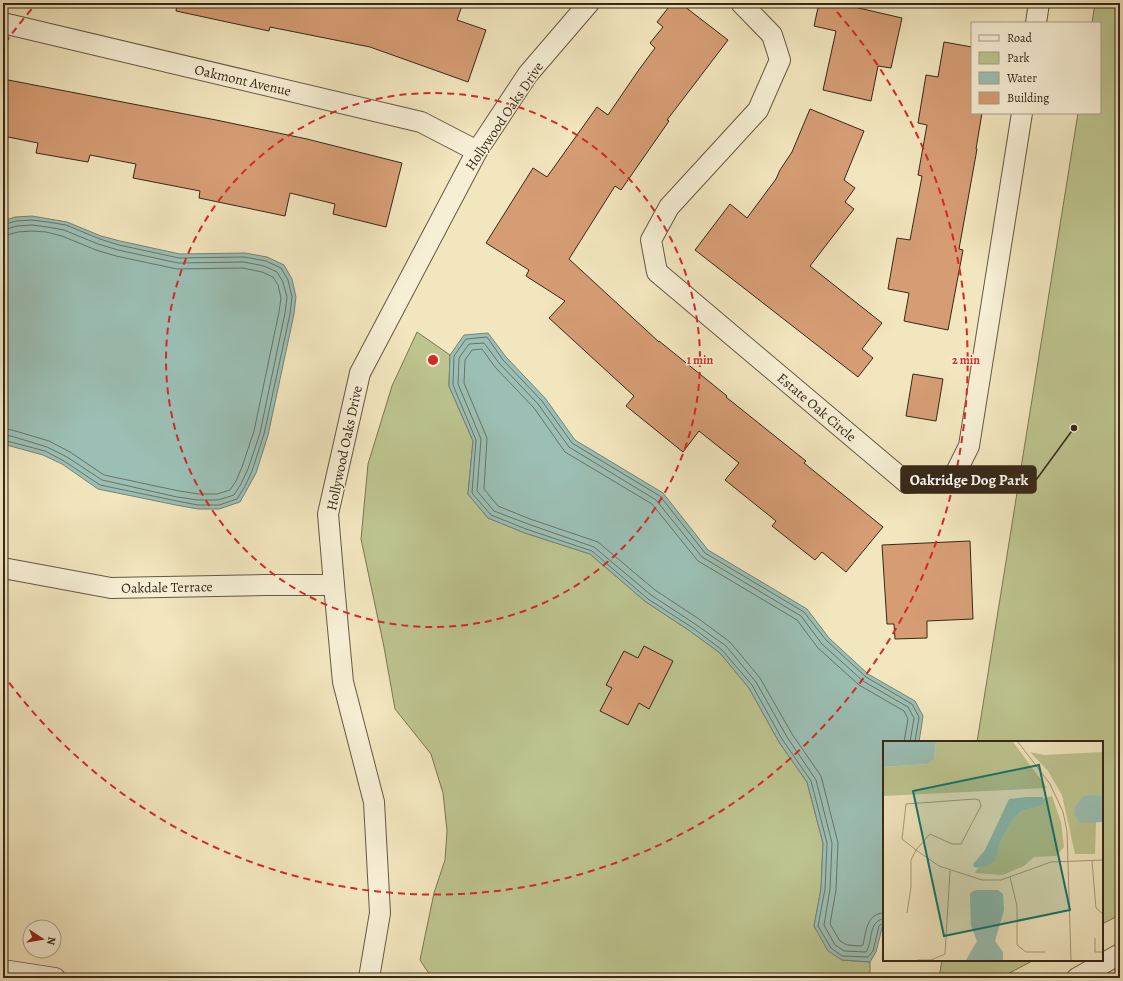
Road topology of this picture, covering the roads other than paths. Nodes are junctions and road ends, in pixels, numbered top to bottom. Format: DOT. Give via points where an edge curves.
graph roads {
  1 [pos="588,3"];
  2 [pos="741,3"];
  3 [pos="1039,3"];
  4 [pos="1036,22"];
  5 [pos="3,23"];
  6 [pos="1022,114"];
  7 [pos="477,151"];
  8 [pos="3,568"];
  9 [pos="334,585"];
  10 [pos="1120,954"];
  11 [pos="3,970"];
  12 [pos="55,978"];
  13 [pos="369,978"];
  14 [pos="1077,978"];
  1 -- 7 [label="street, Hollywood Oaks Drive" via="528,74"];
  2 -- 6 [label="street, Estate Oak Circle" via="772,35 780,60 758,110 669,207 651,240 657,272 907,483 953,478 969,446"];
  3 -- 4 [label="street"];
  5 -- 7 [label="street, Oakmont Avenue" via="421,122"];
  7 -- 9 [label="street, Hollywood Oaks Drive" via="360,373 328,514"];
  8 -- 9 [label="street, Oakdale Terrace" via="111,588"];
  9 -- 13 [label="street, Hollywood Oaks Drive" via="343,682 374,802 380,913"];
  10 -- 14 [label="street"];
  11 -- 12 [label="street"];
}
